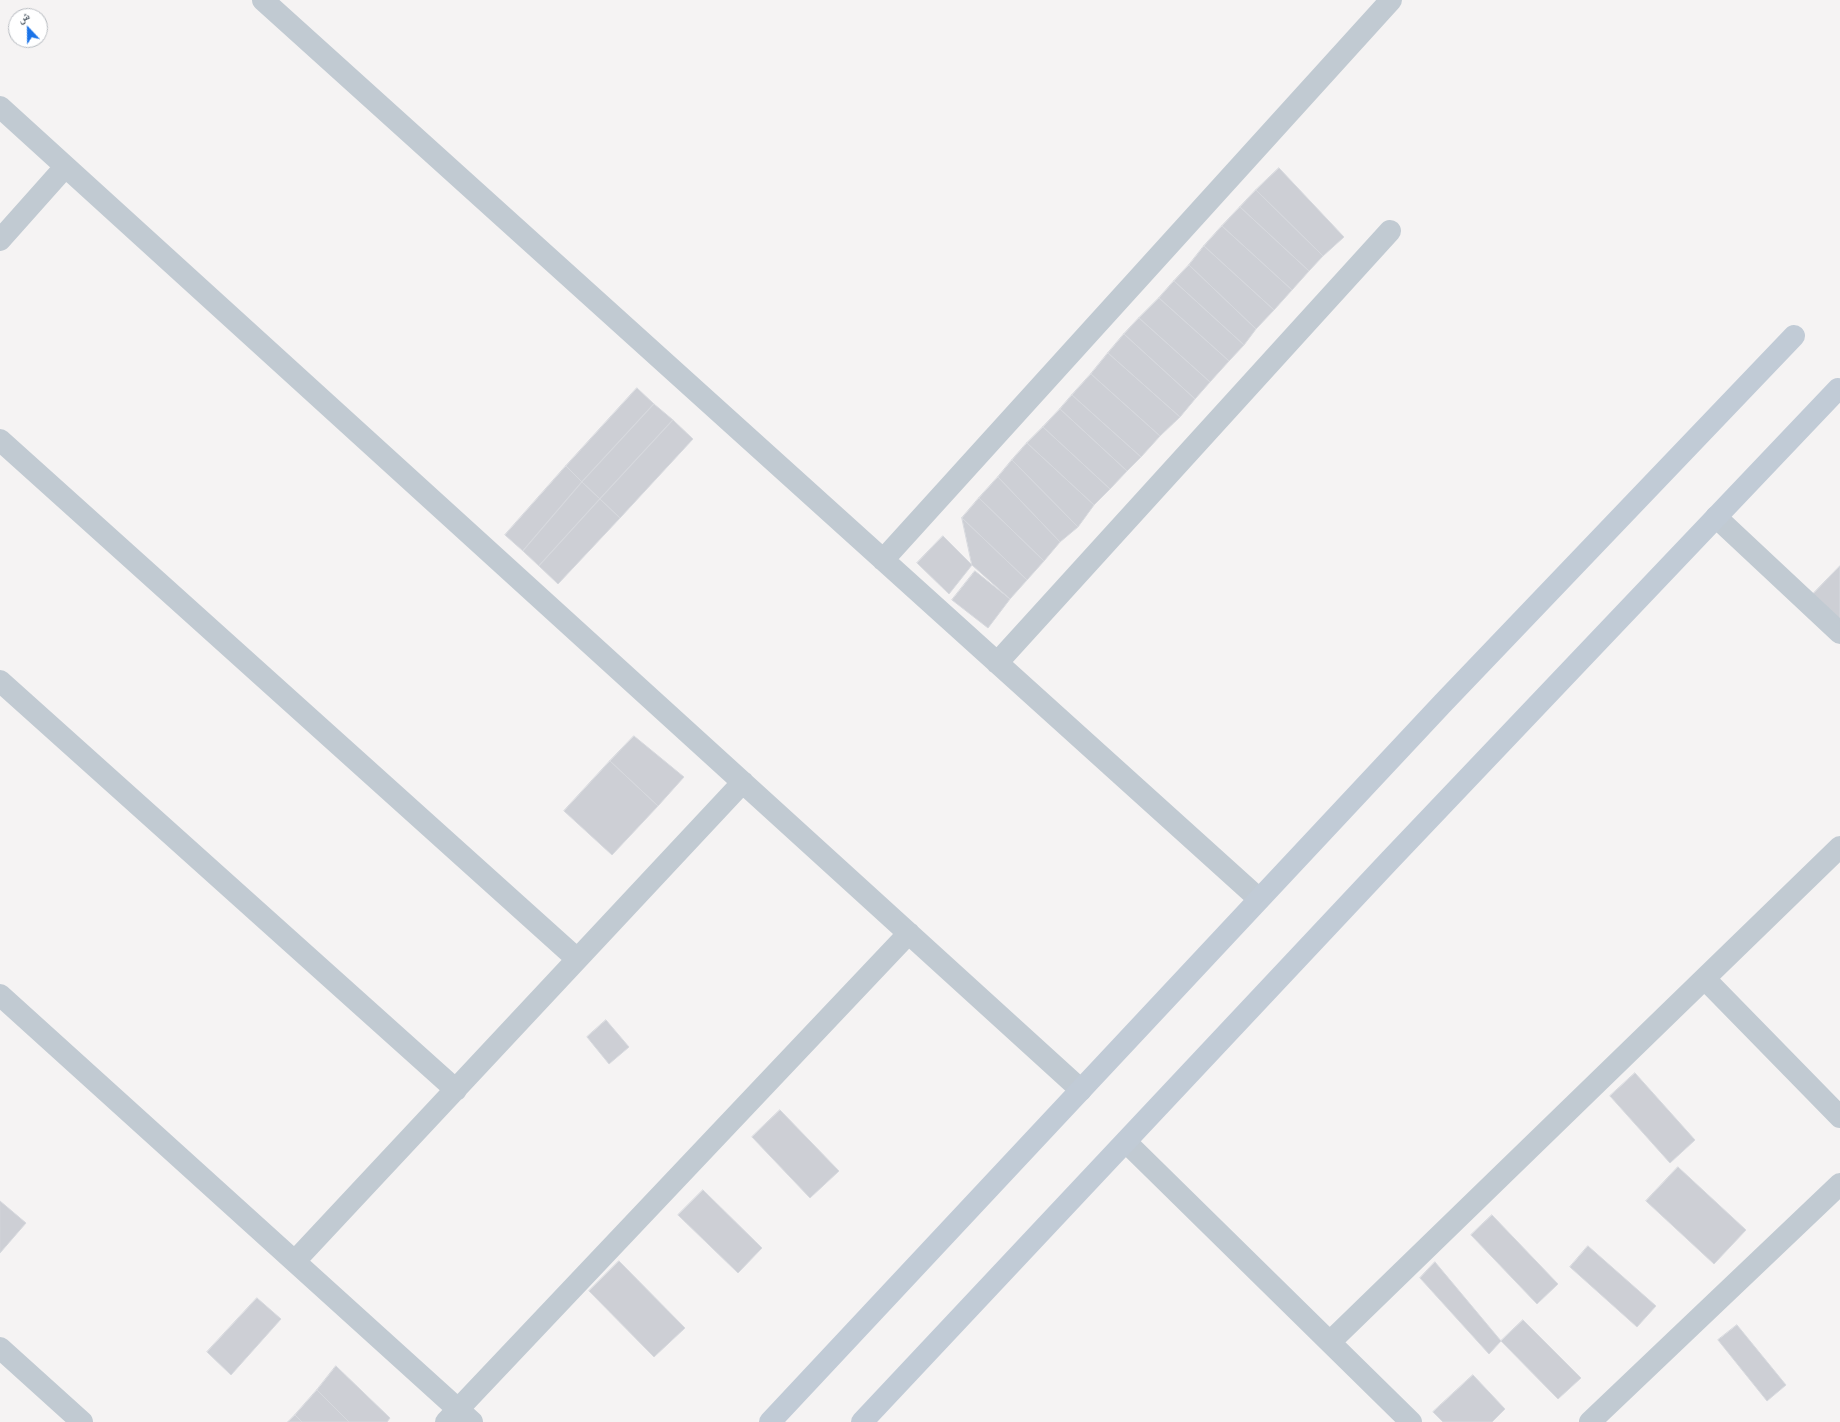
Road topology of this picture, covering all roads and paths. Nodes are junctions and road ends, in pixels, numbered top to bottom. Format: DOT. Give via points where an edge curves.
graph roads {
  1 [pos="263,0"];
  2 [pos="1391,0"];
  3 [pos="0,107"];
  4 [pos="66,167"];
  5 [pos="1390,231"];
  6 [pos="0,240"];
  7 [pos="1794,336"];
  8 [pos="1838,389"];
  9 [pos="0,440"];
  10 [pos="1716,517"];
  11 [pos="883,560"];
  12 [pos="1840,633"];
  13 [pos="997,663"];
  14 [pos="0,681"];
  15 [pos="743,782"];
  16 [pos="1840,847"];
  17 [pos="1259,899"];
  18 [pos="909,933"];
  19 [pos="577,960"];
  20 [pos="1705,979"];
  21 [pos="0,995"];
  22 [pos="456,1090"];
  23 [pos="1081,1090"];
  24 [pos="1840,1118"];
  25 [pos="1126,1142"];
  26 [pos="1840,1184"];
  27 [pos="295,1261"];
  28 [pos="1330,1342"];
  29 [pos="0,1348"];
  30 [pos="459,1418"];
  31 [pos="82,1422"];
  32 [pos="770,1422"];
  33 [pos="862,1422"];
  34 [pos="1411,1422"];
  35 [pos="1590,1422"];
  1 -- 11 [label="street"];
  2 -- 11 [label="street"];
  3 -- 4 [label="street"];
  4 -- 6 [label="street"];
  4 -- 15 [label="street"];
  5 -- 13 [label="street"];
  7 -- 17 [label="street" via="1443,702"];
  8 -- 10 [label="street"];
  9 -- 19 [label="street"];
  10 -- 12 [label="street"];
  10 -- 25 [label="street"];
  11 -- 13 [label="street"];
  13 -- 17 [label="street"];
  14 -- 22 [label="street"];
  15 -- 18 [label="street"];
  15 -- 19 [label="street"];
  16 -- 20 [label="street"];
  17 -- 23 [label="street"];
  18 -- 23 [label="street"];
  18 -- 30 [label="street"];
  19 -- 22 [label="street"];
  20 -- 24 [label="street"];
  20 -- 28 [label="street"];
  21 -- 27 [label="street"];
  22 -- 27 [label="street"];
  23 -- 32 [label="street"];
  25 -- 28 [label="street"];
  25 -- 33 [label="street"];
  26 -- 35 [label="street"];
  27 -- 30 [label="street"];
  28 -- 34 [label="street"];
  29 -- 31 [label="street"];
}
